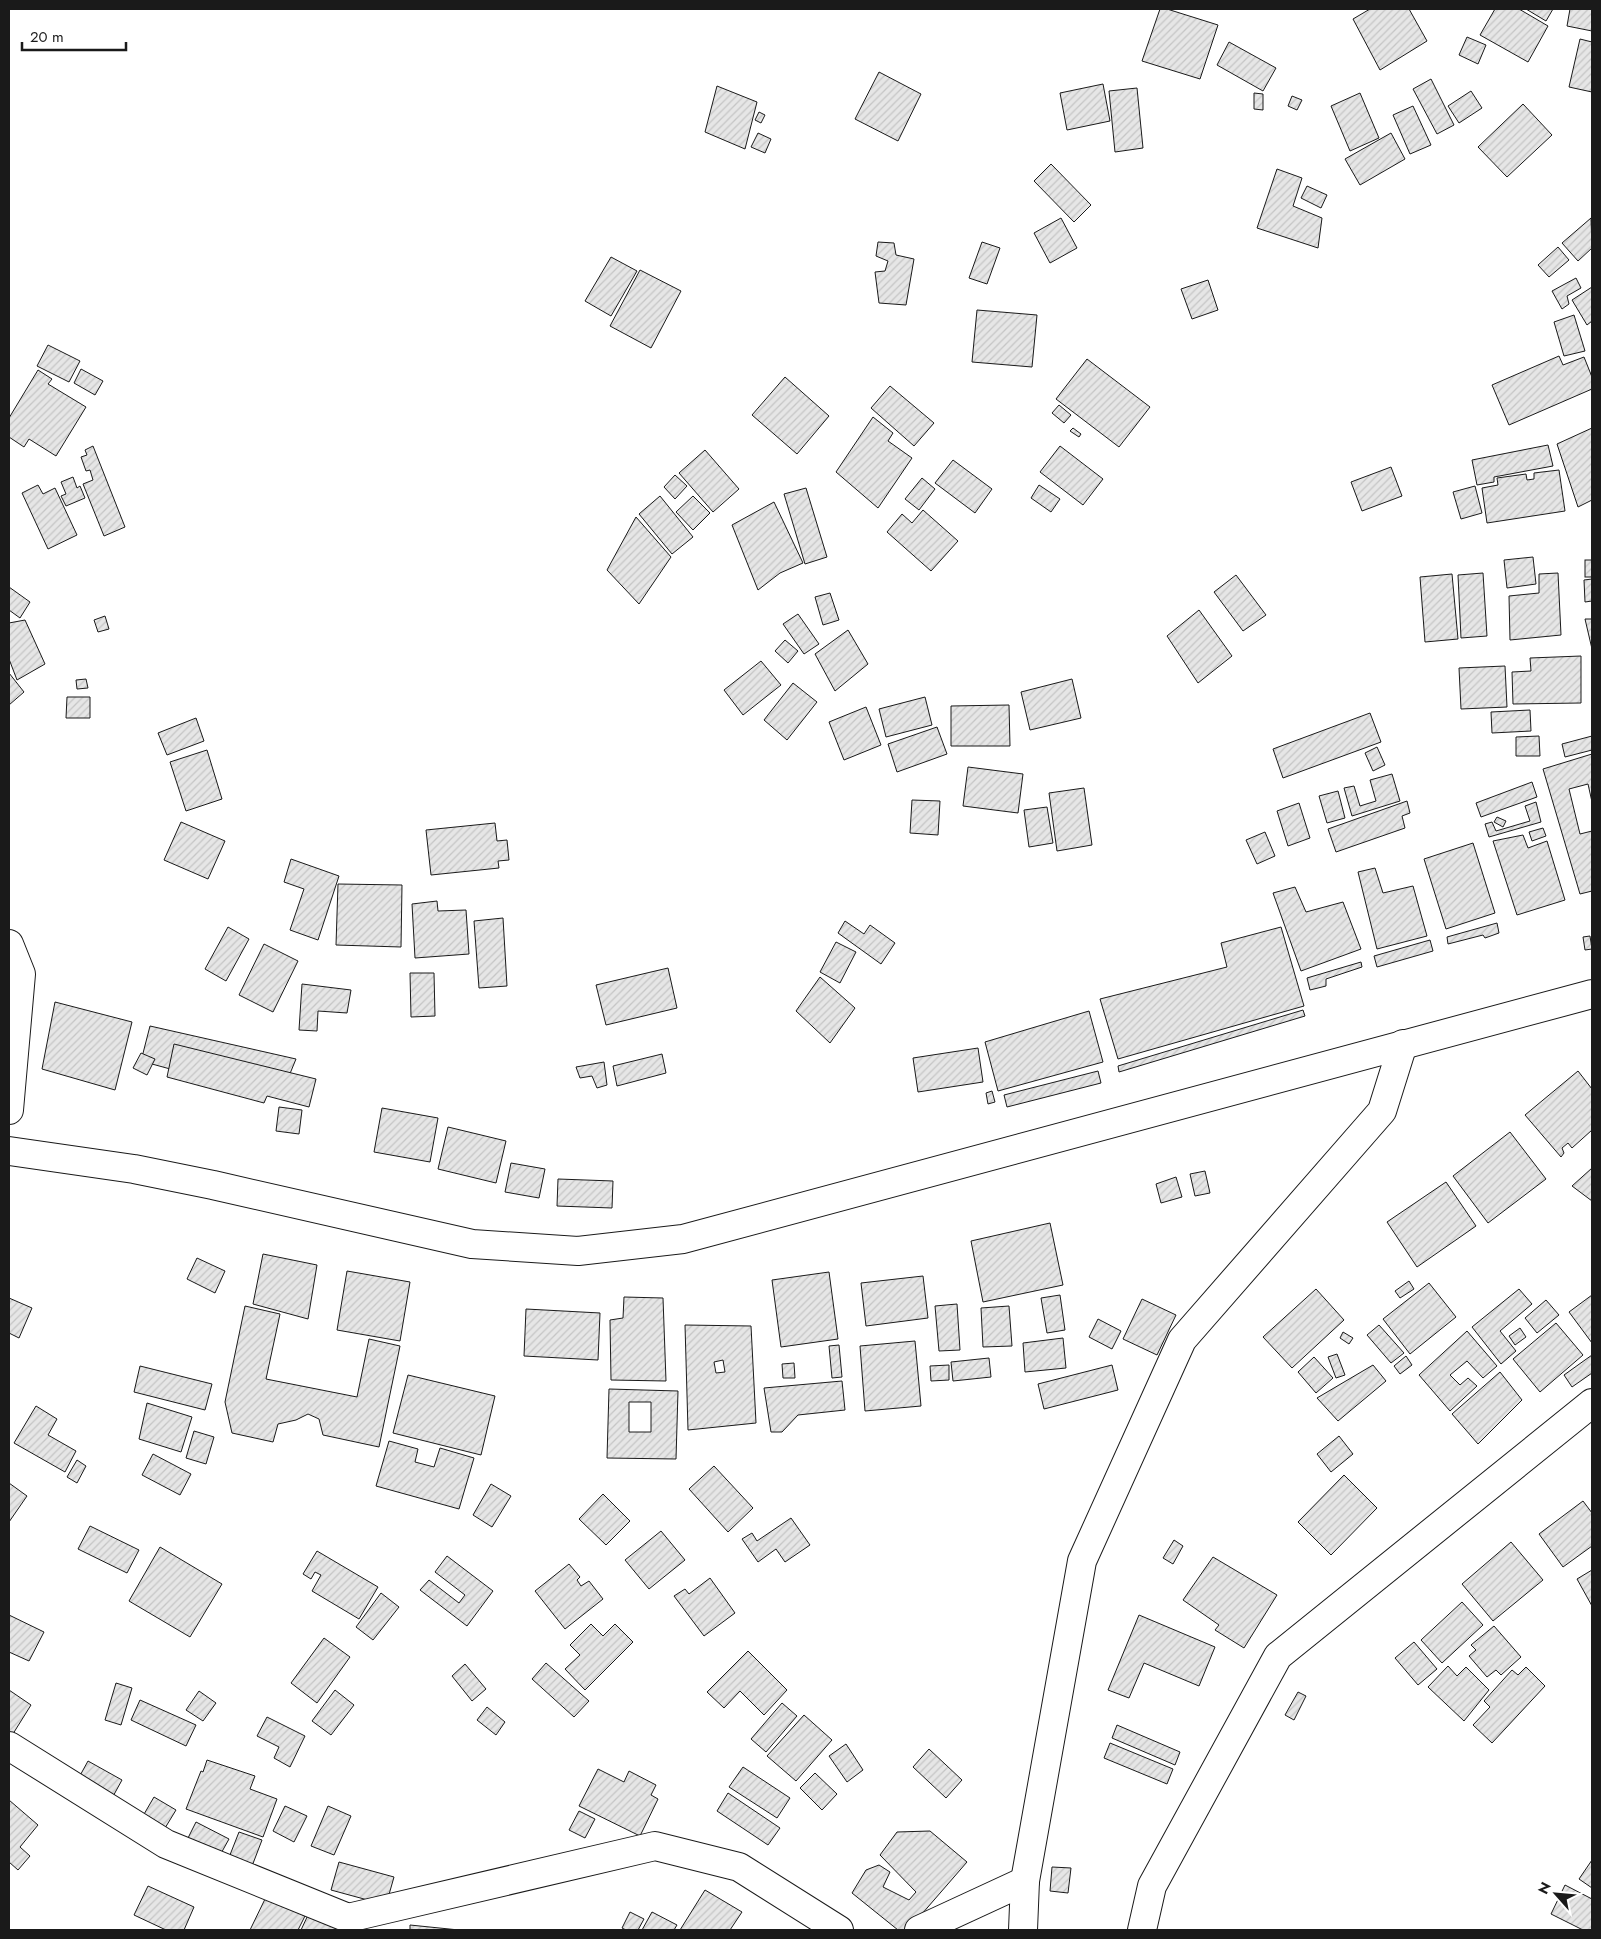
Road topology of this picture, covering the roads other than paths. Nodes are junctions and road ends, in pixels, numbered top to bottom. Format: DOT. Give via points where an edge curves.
graph roads {
  1 [pos="9,944"];
  2 [pos="1592,994"];
  3 [pos="1403,1044"];
  4 [pos="9,1110"];
  5 [pos="9,1151"];
  6 [pos="1592,1403"];
  7 [pos="9,1746"];
  8 [pos="1025,1882"];
  9 [pos="839,1930"];
  10 [pos="919,1930"];
  11 [pos="1023,1930"];
  12 [pos="1142,1930"];
  1 -- 4 [label="main road" via="21,974"];
  2 -- 3 [label="main road"];
  3 -- 5 [label="main road" via="683,1239 578,1251 472,1244 134,1169"];
  3 -- 8 [label="main road" via="1382,1111 1182,1340 1082,1561"];
  6 -- 12 [label="main road" via="1278,1656 1152,1886"];
  7 -- 9 [label="main road" via="166,1844 348,1918 655,1846 739,1866"];
  8 -- 10 [label="main road"];
  8 -- 11 [label="main road"];
}
